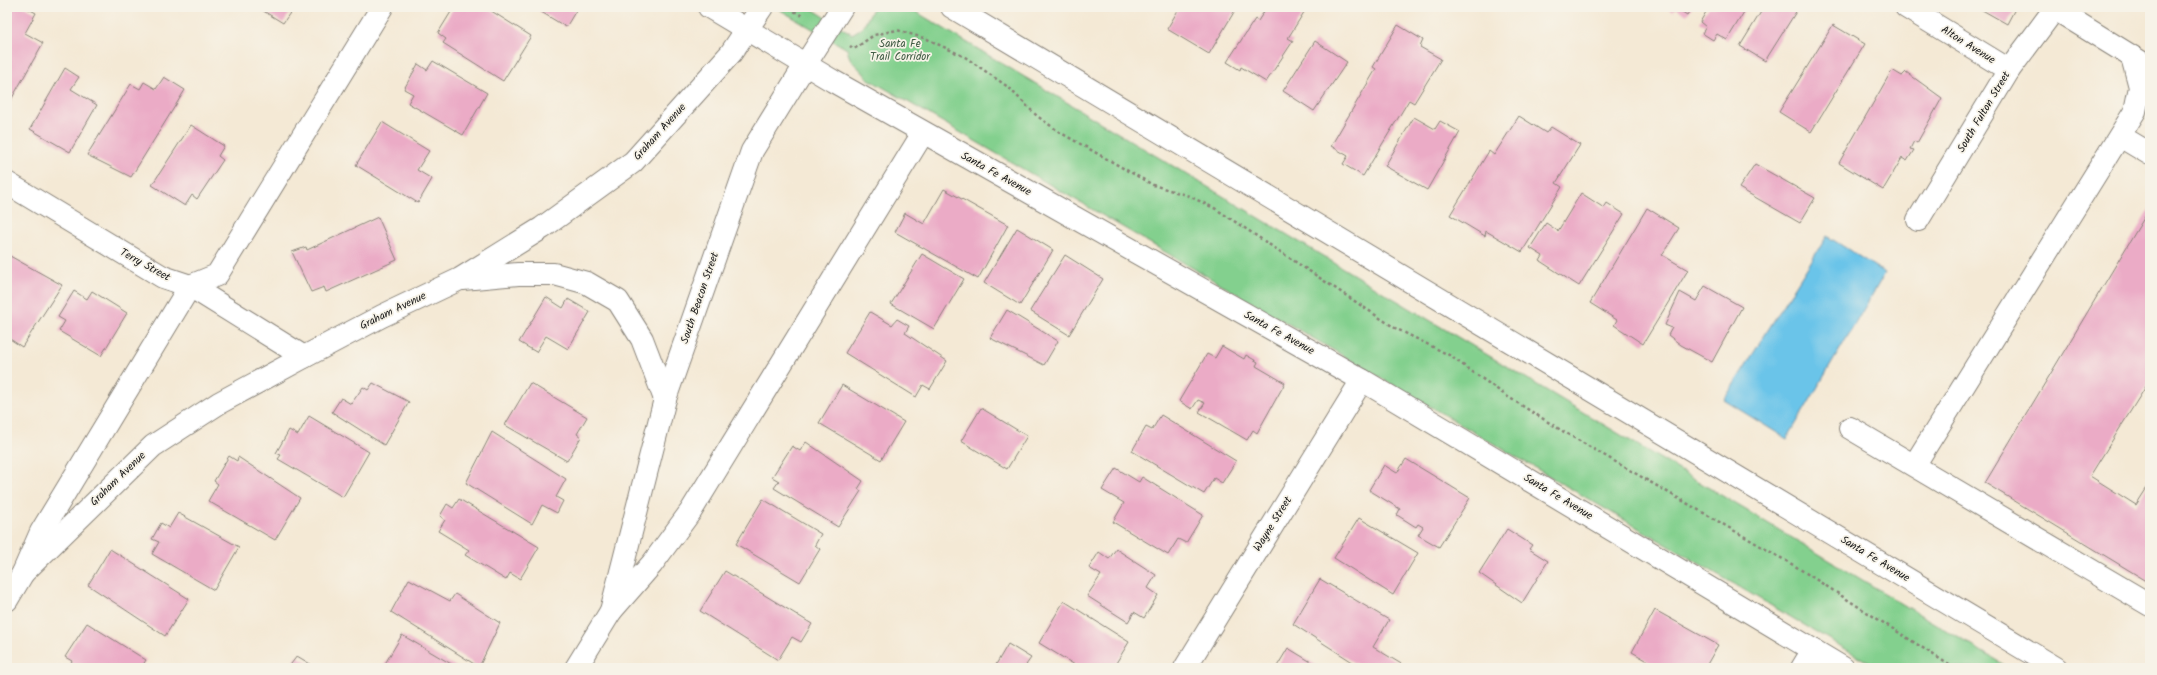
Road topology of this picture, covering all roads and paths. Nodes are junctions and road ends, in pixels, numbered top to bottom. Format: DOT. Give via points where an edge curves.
graph roads {
  1 [pos="382,7"];
  2 [pos="709,7"];
  3 [pos="762,7"];
  4 [pos="842,7"];
  5 [pos="952,7"];
  6 [pos="1906,7"];
  7 [pos="2055,8"];
  8 [pos="747,30"];
  9 [pos="854,49"];
  10 [pos="2132,57"];
  11 [pos="804,64"];
  12 [pos="2150,68"];
  13 [pos="2009,70"];
  14 [pos="923,133"];
  15 [pos="2120,136"];
  16 [pos="2150,154"];
  17 [pos="7,183"];
  18 [pos="1918,220"];
  19 [pos="460,280"];
  20 [pos="190,286"];
  21 [pos="304,357"];
  22 [pos="1362,380"];
  23 [pos="665,399"];
  24 [pos="1850,428"];
  25 [pos="1915,464"];
  26 [pos="23,573"];
  27 [pos="7,600"];
  28 [pos="2150,605"];
  29 [pos="610,611"];
  30 [pos="1813,650"];
  31 [pos="576,668"];
  32 [pos="1185,668"];
  33 [pos="1802,668"];
  34 [pos="1843,668"];
  35 [pos="1954,668"];
  36 [pos="2056,668"];
  1 -- 20 [label="street" via="218,275"];
  2 -- 8 [label="street, Santa Fe Avenue"];
  3 -- 8 [label="street"];
  4 -- 11 [label="street, South Beacon Street"];
  5 -- 36 [label="street, Santa Fe Avenue"];
  6 -- 13 [label="street, Alton Avenue"];
  7 -- 10 [label="street"];
  7 -- 13 [label="street, South Fulton Street"];
  8 -- 11 [label="street, Santa Fe Avenue"];
  8 -- 19 [label="street, Graham Avenue" via="731,53 633,162 542,228"];
  9 -- 35 [label="path" via="874,35 896,30 927,38 965,57 1008,86 1037,116 1061,133 1153,185 1189,196 1216,209 1396,328 1449,355 1505,395 1564,432 1795,566"];
  10 -- 12 [label="street"];
  10 -- 15 [label="street" via="2140,87 2135,111"];
  11 -- 14 [label="street, Santa Fe Avenue"];
  11 -- 23 [label="street, South Beacon Street" via="752,151"];
  13 -- 18 [label="street, South Fulton Street"];
  14 -- 22 [label="street, Santa Fe Avenue"];
  14 -- 29 [label="street, South Beacon Street" via="690,511 652,564"];
  15 -- 16 [label="street"];
  15 -- 25 [label="street"];
  17 -- 20 [label="street, Terry Street" via="163,277"];
  19 -- 21 [label="street, Graham Avenue" via="382,316"];
  19 -- 23 [label="street" via="518,274 554,274 587,283 618,301 642,339"];
  20 -- 21 [label="street, Terry Street"];
  20 -- 26 [label="street, Graham Avenue" via="41,532"];
  21 -- 26 [label="street, Graham Avenue" via="219,403 153,446"];
  22 -- 30 [label="street, Santa Fe Avenue"];
  22 -- 32 [label="street, Wayne Street"];
  23 -- 29 [label="street, South Beacon Street"];
  24 -- 25 [label="street"];
  25 -- 28 [label="street"];
  26 -- 27 [label="street, Graham Avenue"];
  29 -- 31 [label="street, South Beacon Street"];
  30 -- 33 [label="street"];
  30 -- 34 [label="street, Santa Fe Avenue"];
}
